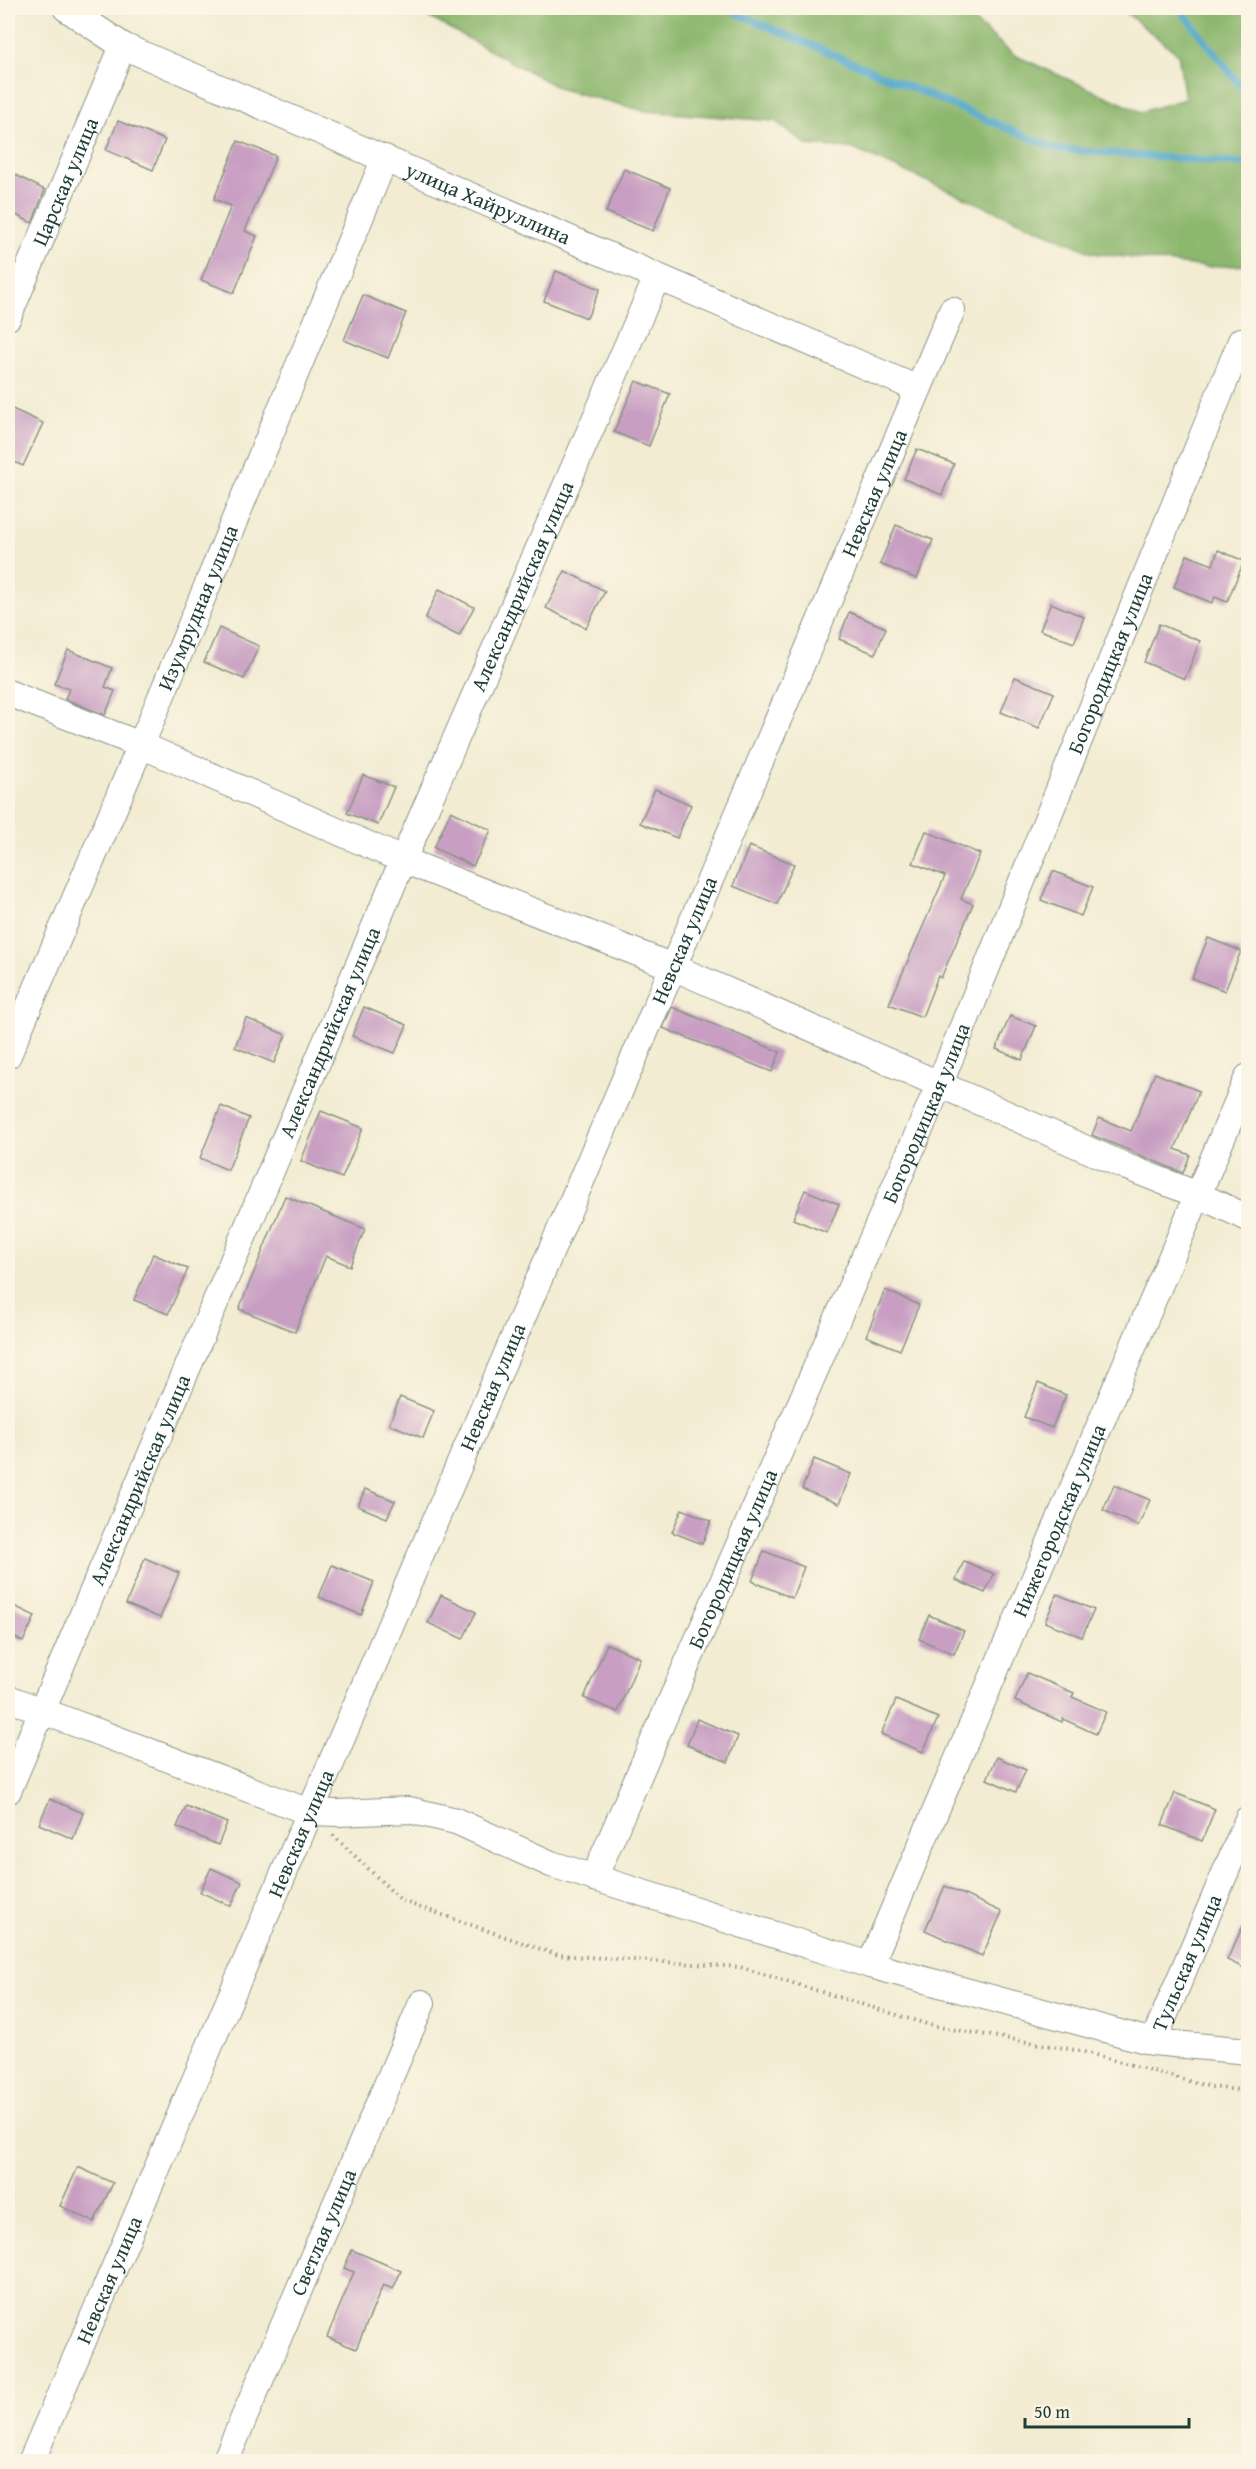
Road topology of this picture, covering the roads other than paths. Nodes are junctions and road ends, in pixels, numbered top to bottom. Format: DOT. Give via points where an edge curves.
graph roads {
  1 [pos="66,8"];
  2 [pos="123,46"];
  3 [pos="385,158"];
  4 [pos="657,277"];
  5 [pos="952,310"];
  6 [pos="8,318"];
  7 [pos="1241,341"];
  8 [pos="918,390"];
  9 [pos="8,693"];
  10 [pos="141,745"];
  11 [pos="403,860"];
  12 [pos="673,967"];
  13 [pos="8,1055"];
  14 [pos="1248,1077"];
  15 [pos="940,1083"];
  16 [pos="1198,1195"];
  17 [pos="1248,1218"];
  18 [pos="8,1698"];
  19 [pos="41,1712"];
  20 [pos="8,1791"];
  21 [pos="309,1812"];
  22 [pos="1248,1819"];
  23 [pos="594,1878"];
  24 [pos="870,1965"];
  25 [pos="422,2003"];
  26 [pos="1153,2042"];
  27 [pos="1248,2051"];
  28 [pos="31,2462"];
  29 [pos="225,2462"];
  1 -- 2 [label="street, улица Хайруллина"];
  2 -- 3 [label="street, улица Хайруллина"];
  2 -- 6 [label="street, Царская улица"];
  3 -- 4 [label="street, улица Хайруллина"];
  3 -- 10 [label="street, Изумрудная улица"];
  4 -- 8 [label="street, улица Хайруллина"];
  4 -- 11 [label="street, Александрийская улица"];
  5 -- 8 [label="street, Невская улица"];
  7 -- 15 [label="street, Богородицкая улица"];
  8 -- 12 [label="street, Невская улица"];
  9 -- 10 [label="street"];
  10 -- 11 [label="street"];
  10 -- 13 [label="street, Изумрудная улица"];
  11 -- 12 [label="street"];
  11 -- 19 [label="street, Александрийская улица"];
  12 -- 15 [label="street"];
  12 -- 21 [label="street, Невская улица"];
  14 -- 16 [label="street, Нижегородская улица"];
  15 -- 16 [label="street"];
  15 -- 23 [label="street, Богородицкая улица"];
  16 -- 17 [label="street"];
  16 -- 24 [label="street, Нижегородская улица"];
  18 -- 19 [label="street"];
  19 -- 20 [label="street, Александрийская улица"];
  19 -- 21 [label="street"];
  21 -- 23 [label="street" via="409,1809 456,1821 550,1864"];
  21 -- 28 [label="street, Невская улица"];
  22 -- 26 [label="street, Тульская улица"];
  23 -- 24 [label="street"];
  24 -- 26 [label="street"];
  25 -- 29 [label="street, Светлая улица"];
  26 -- 27 [label="street"];
}
